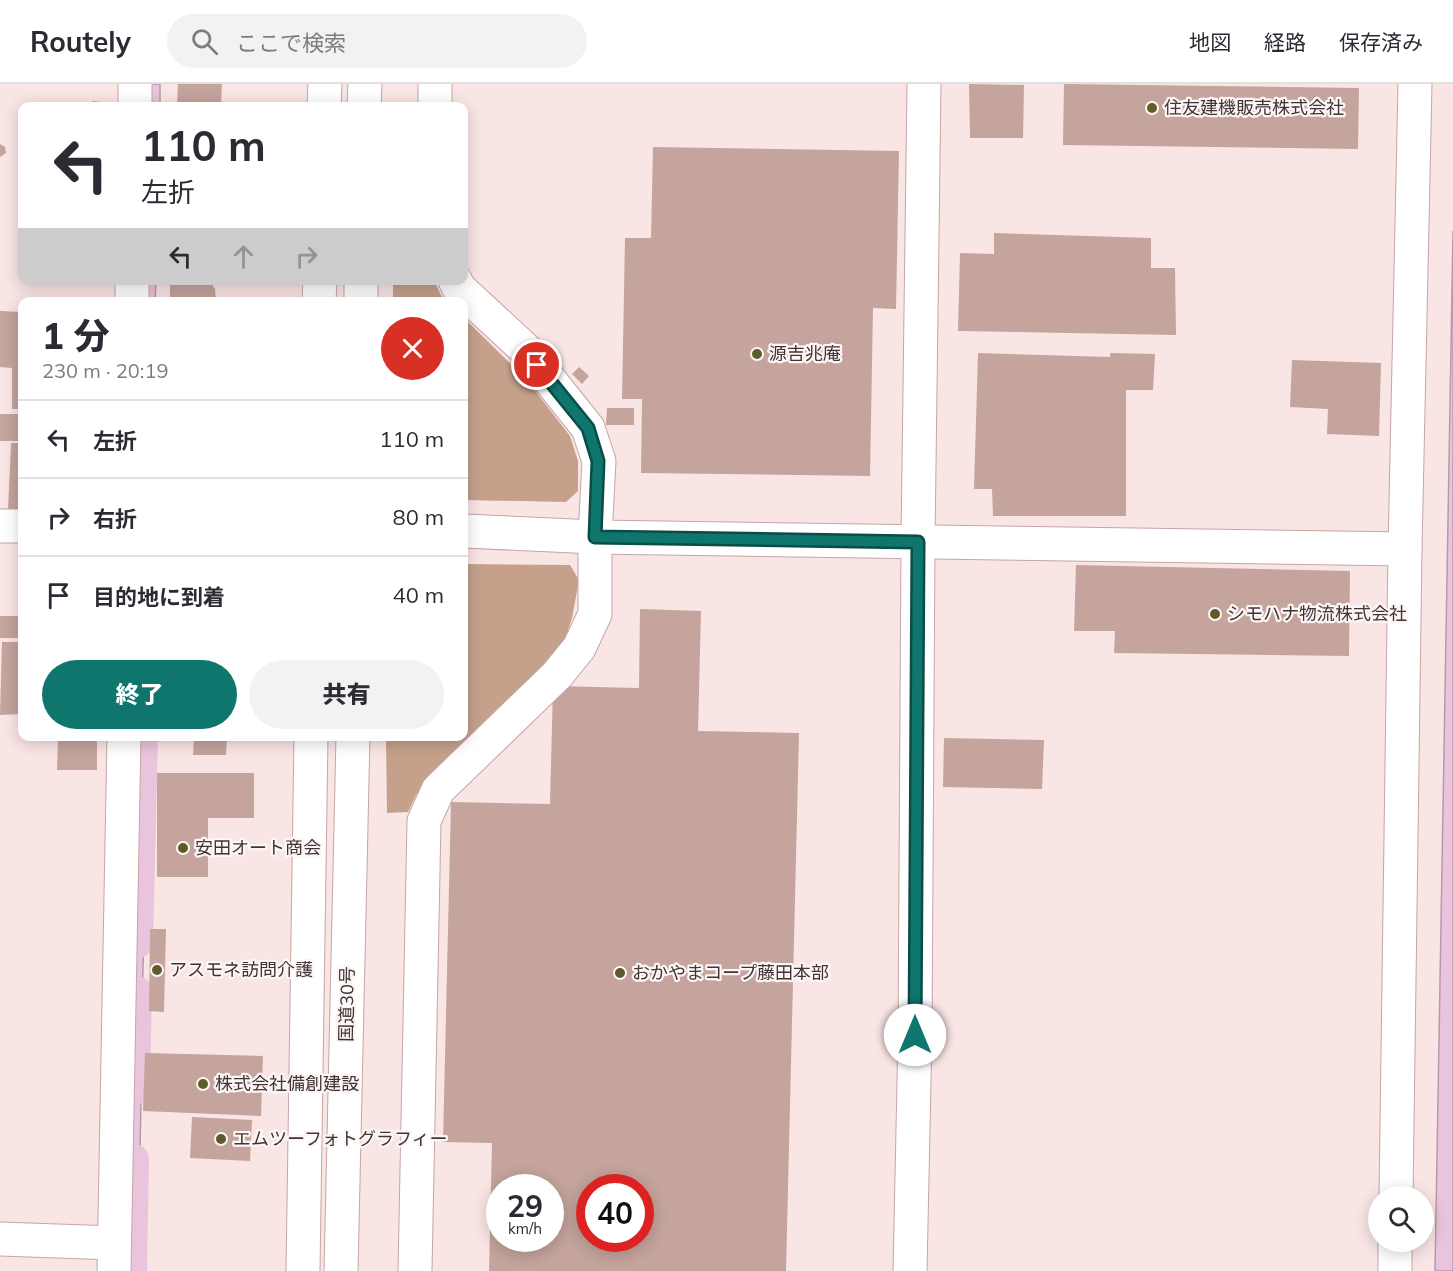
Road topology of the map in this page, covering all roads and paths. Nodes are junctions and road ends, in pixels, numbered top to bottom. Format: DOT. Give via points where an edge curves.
graph roads {
  1 [pos="135,84"];
  2 [pos="325,84"];
  3 [pos="365,84"];
  4 [pos="435,84"];
  5 [pos="924,84"];
  6 [pos="1415,84"];
  7 [pos="135,102"];
  8 [pos="324,102"];
  9 [pos="364,102"];
  10 [pos="435,102"];
  11 [pos="458,285"];
  12 [pos="0,526"];
  13 [pos="18,526"];
  14 [pos="468,531"];
  15 [pos="595,537"];
  16 [pos="918,542"];
  17 [pos="1405,549"];
  18 [pos="124,741"];
  19 [pos="311,741"];
  20 [pos="353,741"];
  21 [pos="1396,1186"];
  22 [pos="0,1239"];
  23 [pos="1395,1252"];
  24 [pos="114,1257"];
  25 [pos="303,1271"];
  26 [pos="341,1271"];
  27 [pos="415,1271"];
  28 [pos="910,1271"];
  29 [pos="1395,1271"];
  1 -- 7 [label="main road"];
  2 -- 8 [label="main road"];
  3 -- 9 [label="main road"];
  4 -- 10 [label="main road"];
  5 -- 16 [label="main road"];
  6 -- 17 [label="main road"];
  11 -- 15 [label="main road" via="525,349 588,428 598,461"];
  12 -- 13 [label="main road"];
  14 -- 15 [label="main road"];
  15 -- 16 [label="main road"];
  15 -- 27 [label="main road" via="595,614 579,648 557,675 438,790 424,821"];
  16 -- 17 [label="main road"];
  16 -- 28 [label="main road"];
  17 -- 21 [label="main road"];
  18 -- 24 [label="main road"];
  19 -- 25 [label="main road"];
  20 -- 26 [label="main road, 国道30号"];
  22 -- 24 [label="main road"];
  23 -- 29 [label="main road"];
}
